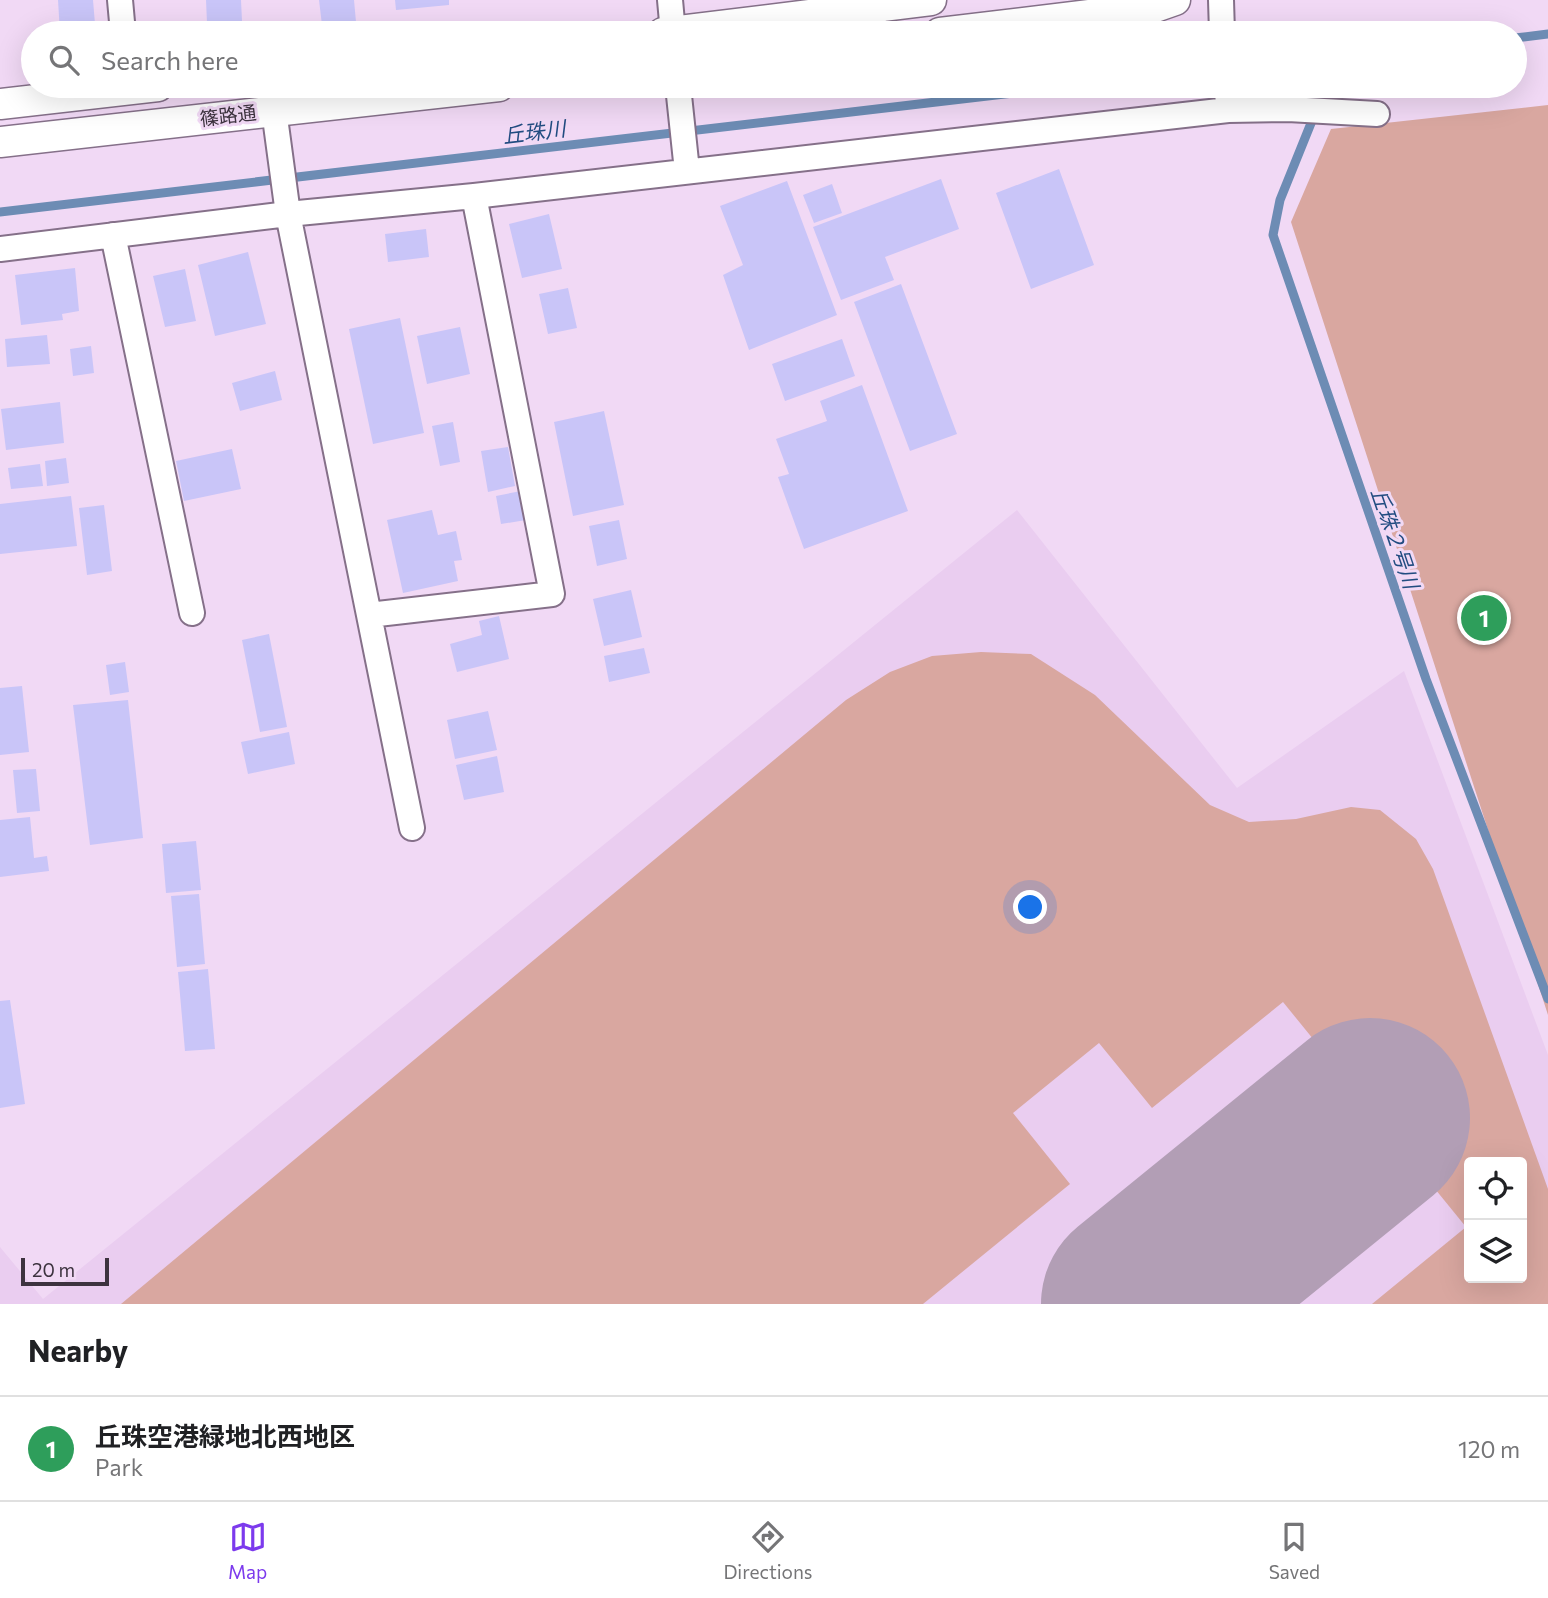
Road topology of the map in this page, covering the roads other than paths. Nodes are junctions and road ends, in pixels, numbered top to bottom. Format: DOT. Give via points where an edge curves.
graph roads {
  1 [pos="120,0"];
  2 [pos="670,0"];
  3 [pos="931,0"];
  4 [pos="1175,0"];
  5 [pos="1221,0"];
  6 [pos="873,13"];
  7 [pos="122,21"];
  8 [pos="669,21"];
  9 [pos="791,21"];
  10 [pos="1039,21"];
  11 [pos="1222,21"];
  12 [pos="44,98"];
  13 [pos="386,98"];
  14 [pos="680,98"];
  15 [pos="1219,98"];
  16 [pos="1232,98"];
  17 [pos="0,104"];
  18 [pos="274,110"];
  19 [pos="1377,114"];
  20 [pos="0,142"];
  21 [pos="687,162"];
  22 [pos="474,196"];
  23 [pos="287,206"];
  24 [pos="113,235"];
  25 [pos="0,249"];
  26 [pos="192,613"];
  27 [pos="369,615"];
  28 [pos="412,828"];
  1 -- 7 [label="street"];
  2 -- 8 [label="street"];
  3 -- 6 [label="street"];
  4 -- 10 [label="street" via="1155,7"];
  5 -- 11 [label="street"];
  6 -- 9 [label="street"];
  12 -- 17 [label="street"];
  13 -- 18 [label="street, 篠路通"];
  14 -- 21 [label="street"];
  15 -- 21 [label="street"];
  16 -- 19 [label="street" via="1288,109"];
  18 -- 20 [label="street, 篠路通"];
  18 -- 23 [label="street"];
  21 -- 22 [label="street"];
  22 -- 23 [label="street"];
  22 -- 27 [label="street" via="552,594"];
  23 -- 24 [label="street"];
  23 -- 27 [label="street"];
  24 -- 25 [label="street"];
  24 -- 26 [label="street"];
  27 -- 28 [label="street"];
}
